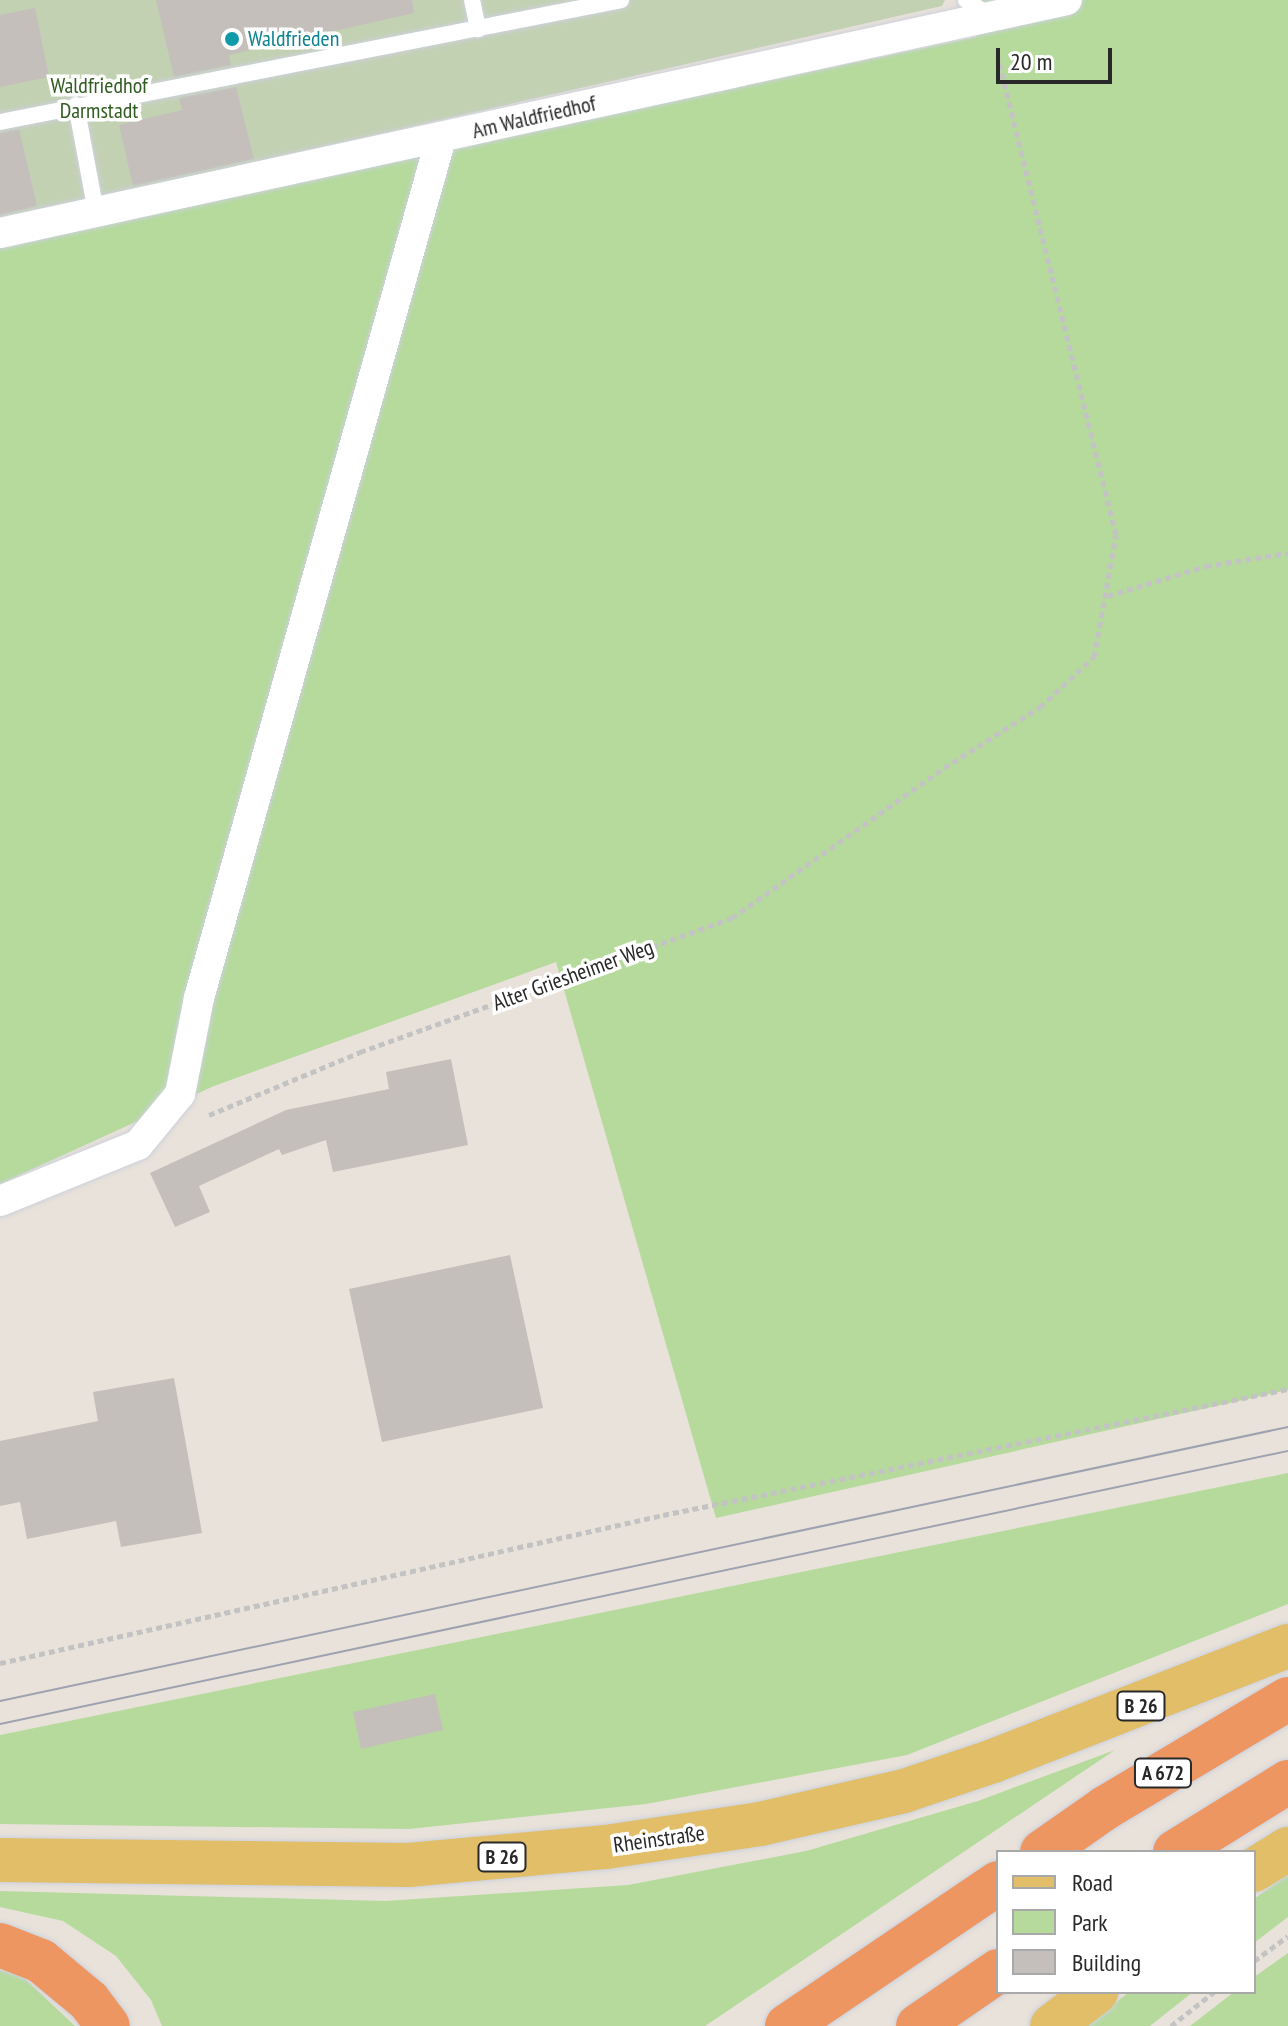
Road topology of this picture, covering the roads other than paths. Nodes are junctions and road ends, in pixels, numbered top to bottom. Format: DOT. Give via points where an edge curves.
graph roads {
  1 [pos="472,0"];
  2 [pos="621,0"];
  3 [pos="1067,0"];
  4 [pos="979,5"];
  5 [pos="478,29"];
  6 [pos="76,105"];
  7 [pos="0,122"];
  8 [pos="441,138"];
  9 [pos="96,212"];
  10 [pos="0,233"];
  11 [pos="0,1201"];
  12 [pos="1288,1646"];
  13 [pos="1288,1699"];
  14 [pos="1288,1782"];
  15 [pos="1288,1849"];
  16 [pos="1045,1850"];
  17 [pos="1178,1850"];
  18 [pos="0,1860"];
  19 [pos="1256,1869"];
  20 [pos="996,1884"];
  21 [pos="0,1945"];
  22 [pos="996,1972"];
  23 [pos="1093,1994"];
  24 [pos="108,2026"];
  25 [pos="787,2026"];
  26 [pos="918,2026"];
  27 [pos="1052,2026"];
  1 -- 5 [label="lane"];
  2 -- 5 [label="lane"];
  3 -- 4 [label="street, Am Waldfriedhof"];
  4 -- 8 [label="street, Am Waldfriedhof"];
  5 -- 6 [label="lane"];
  6 -- 7 [label="lane"];
  6 -- 9 [label="lane"];
  8 -- 9 [label="street, Am Waldfriedhof"];
  8 -- 11 [label="street" via="203,982 180,1094 138,1145"];
  9 -- 10 [label="street, Am Waldfriedhof"];
  12 -- 18 [label="main road, Rheinstraße / B 26" via="904,1791 760,1824 606,1847 408,1865"];
  13 -- 16 [label="highway, A 672"];
  14 -- 17 [label="highway"];
  15 -- 19 [label="main road"];
  20 -- 25 [label="highway"];
  21 -- 24 [label="highway" via="41,1961 89,2001"];
  22 -- 26 [label="highway"];
  23 -- 27 [label="main road"];
}
